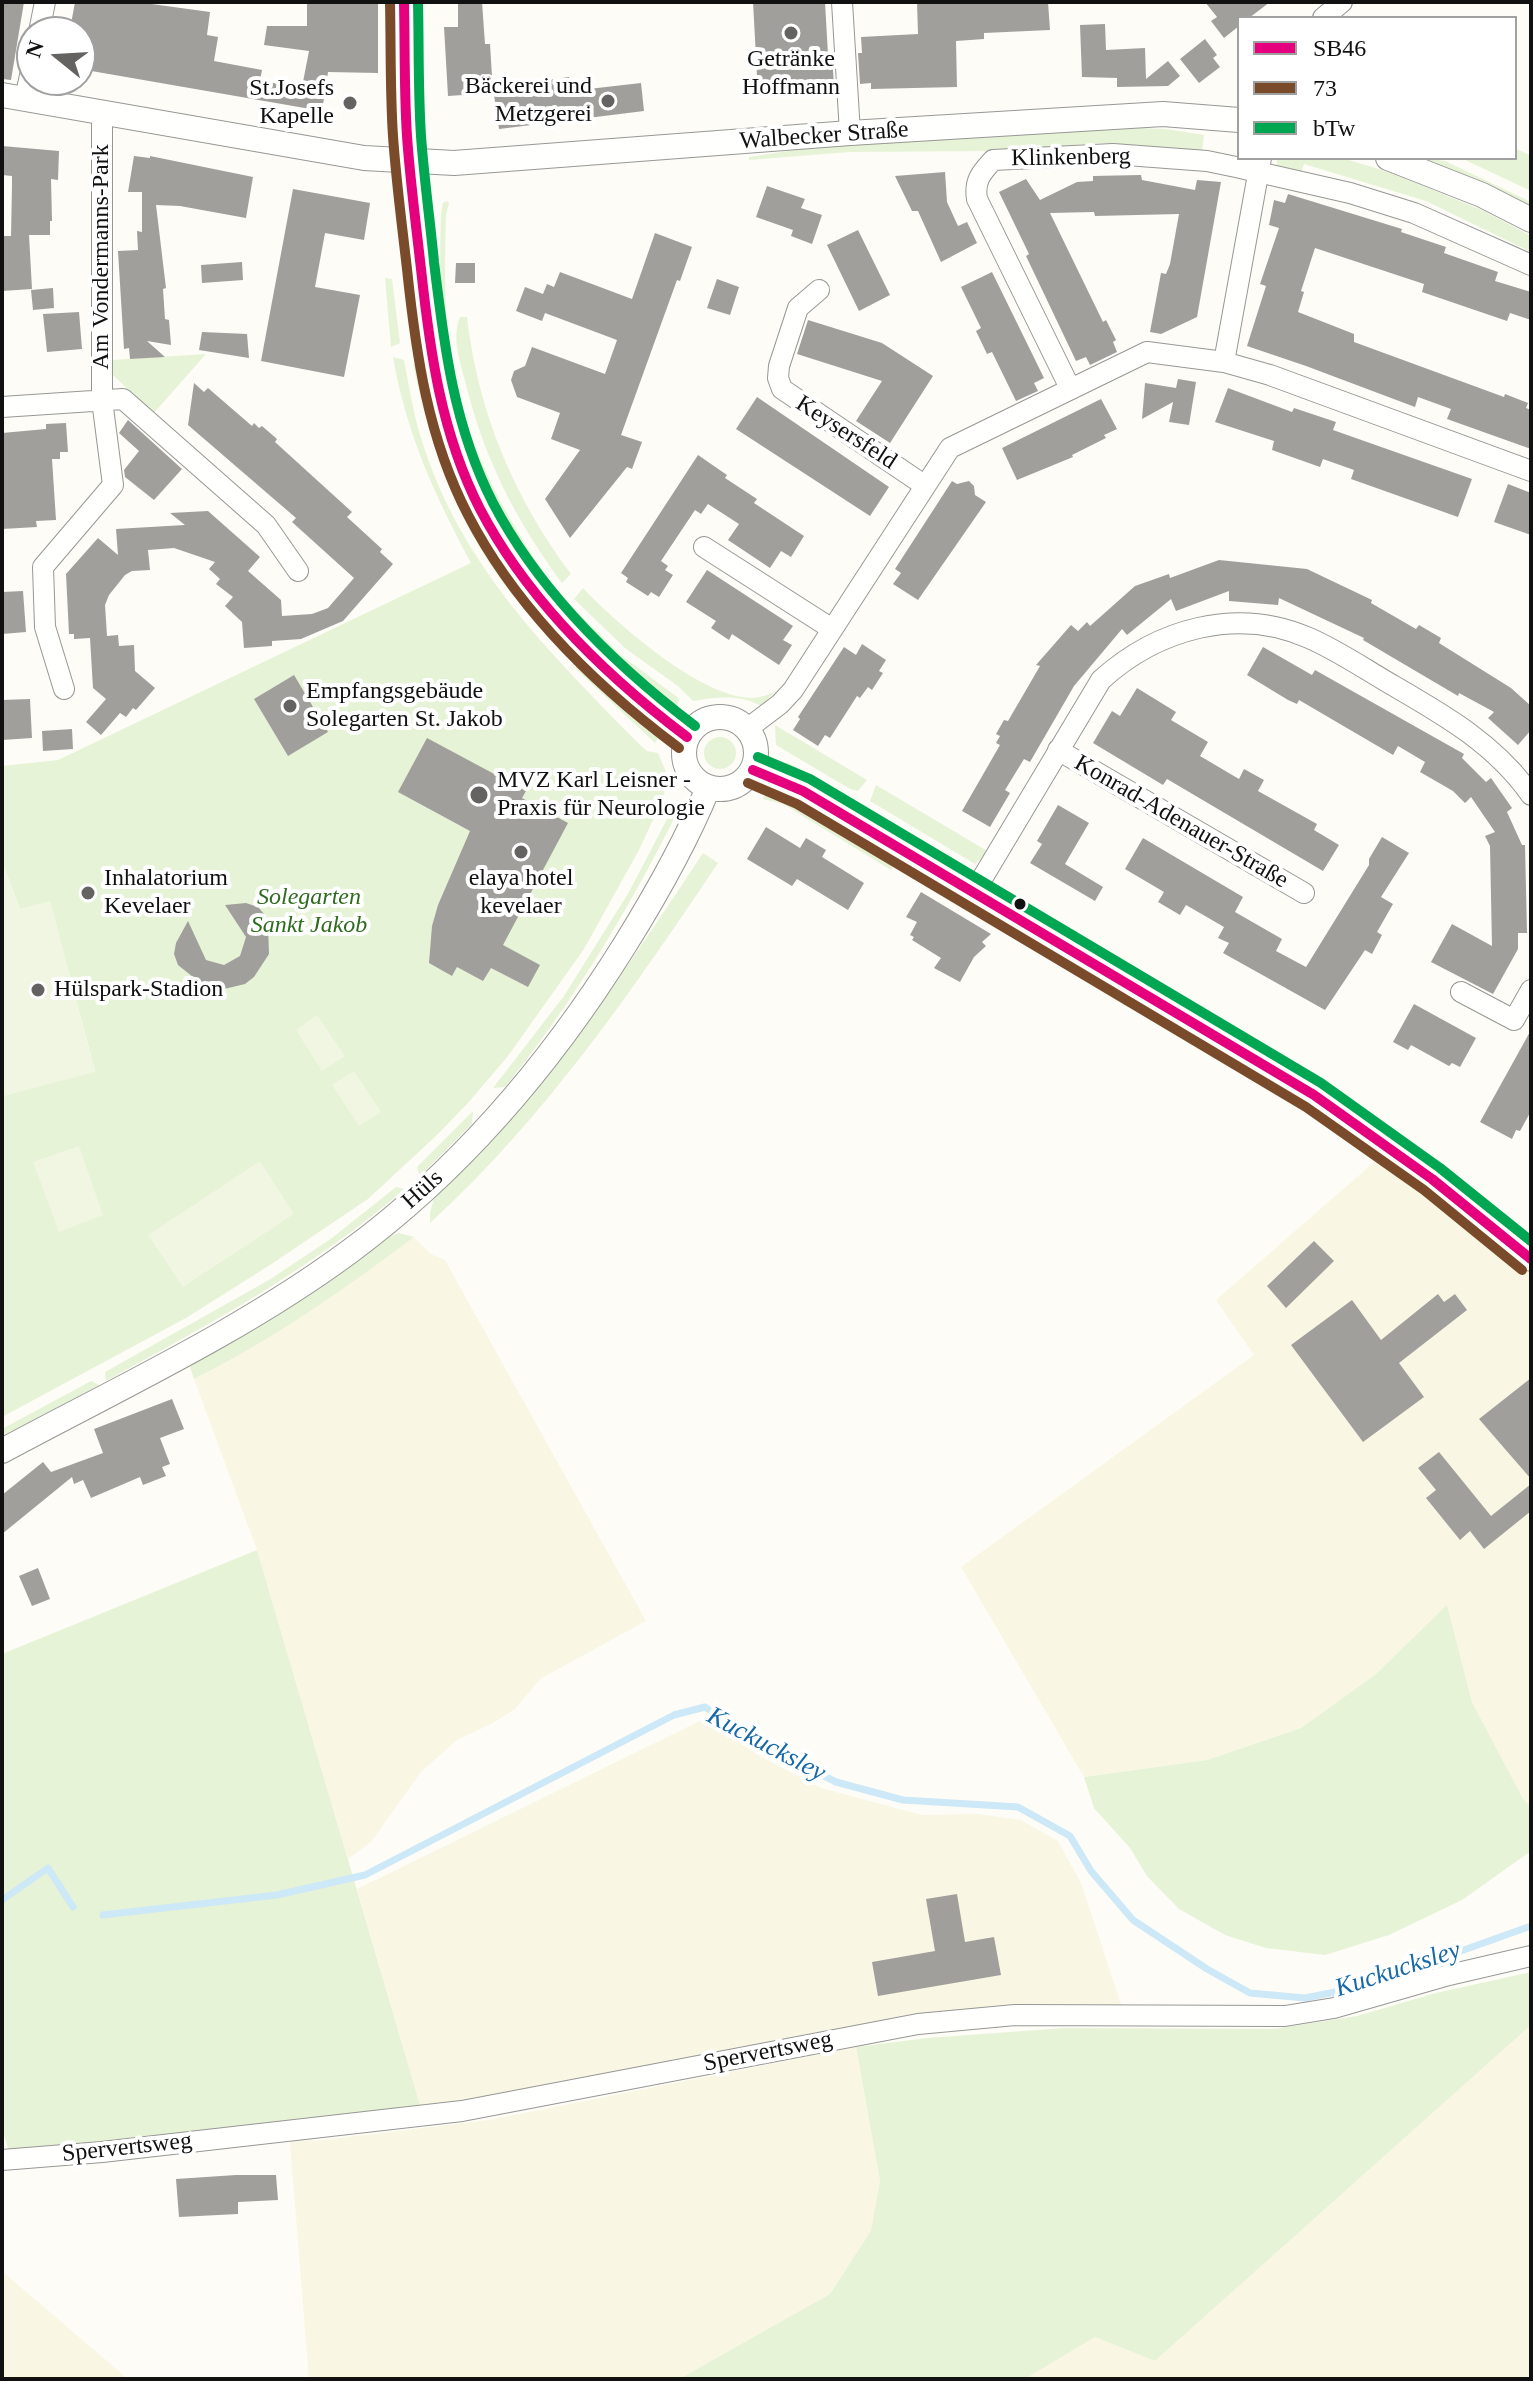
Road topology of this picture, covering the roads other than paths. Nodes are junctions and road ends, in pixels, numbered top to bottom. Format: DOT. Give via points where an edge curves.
graph roads {
  1 [pos="404,2"];
  2 [pos="842,2"];
  3 [pos="1342,2"];
  4 [pos="1325,16"];
  5 [pos="14,97"];
  6 [pos="102,113"];
  7 [pos="1237,120"];
  8 [pos="850,133"];
  9 [pos="1393,160"];
  10 [pos="410,162"];
  11 [pos="1260,165"];
  12 [pos="1531,220"];
  13 [pos="1531,265"];
  14 [pos="819,290"];
  15 [pos="1224,362"];
  16 [pos="1070,388"];
  17 [pos="102,400"];
  18 [pos="2,407"];
  19 [pos="1531,471"];
  20 [pos="924,485"];
  21 [pos="704,547"];
  22 [pos="298,571"];
  23 [pos="832,629"];
  24 [pos="64,689"];
  25 [pos="747,729"];
  26 [pos="687,737"];
  27 [pos="1058,750"];
  28 [pos="753,770"];
  29 [pos="708,788"];
  30 [pos="1531,795"];
  31 [pos="974,892"];
  32 [pos="1304,893"];
  33 [pos="1531,990"];
  34 [pos="1461,992"];
  35 [pos="1531,1259"];
  36 [pos="2,1451"];
  37 [pos="1531,1956"];
  38 [pos="2,2160"];
  1 -- 10 [label="street"];
  2 -- 8 [label="street"];
  3 -- 4 [label="street"];
  5 -- 6 [label="street, Walbecker Straße"];
  6 -- 10 [label="street, Walbecker Straße"];
  6 -- 17 [label="street, Am Vondermanns-Park"];
  7 -- 8 [label="street, Walbecker Straße" via="1163,114"];
  8 -- 10 [label="street, Walbecker Straße" via="571,156"];
  9 -- 12 [label="street"];
  10 -- 26 [label="street" via="435,380 452,443 482,512 515,568 552,614"];
  11 -- 13 [label="street, Klinkenberg" via="1414,213"];
  11 -- 15 [label="street"];
  11 -- 16 [label="street, Klinkenberg" via="1113,154 993,160 980,174 977,199"];
  14 -- 20 [label="street, Keysersfeld" via="798,308 779,366 782,389"];
  15 -- 16 [label="street" via="1147,352"];
  15 -- 19 [label="street"];
  16 -- 20 [label="street" via="950,448"];
  17 -- 18 [label="street, Am Vondermanns-Park"];
  17 -- 22 [label="street, Am Vondermanns-Park" via="123,399 266,525"];
  17 -- 24 [label="street, Am Vondermanns-Park" via="113,485 43,567 45,627"];
  20 -- 23 [label="street"];
  21 -- 23 [label="street"];
  23 -- 25 [label="street" via="793,690"];
  25 -- 26 [label="street" via="716,717"];
  25 -- 28 [label="street" via="756,749"];
  26 -- 29 [label="street" via="689,773"];
  27 -- 30 [label="street, Konrad-Adenauer-Straße" via="1101,680 1125,658 1176,633 1214,624 1253,623 1311,639 1437,711 1488,746"];
  27 -- 31 [label="street, Konrad-Adenauer-Straße"];
  27 -- 32 [label="street, Konrad-Adenauer-Straße"];
  28 -- 29 [label="street" via="729,789"];
  28 -- 31 [label="street" via="803,791"];
  29 -- 36 [label="street, Hüls" via="668,873 564,1037 496,1120 436,1179 347,1253 245,1321"];
  31 -- 35 [label="street" via="1314,1095 1432,1179"];
  33 -- 34 [label="street" via="1514,1020"];
  37 -- 38 [label="street, Spervertsweg" via="1285,2016 1015,2015 918,2024 462,2111"];
}
